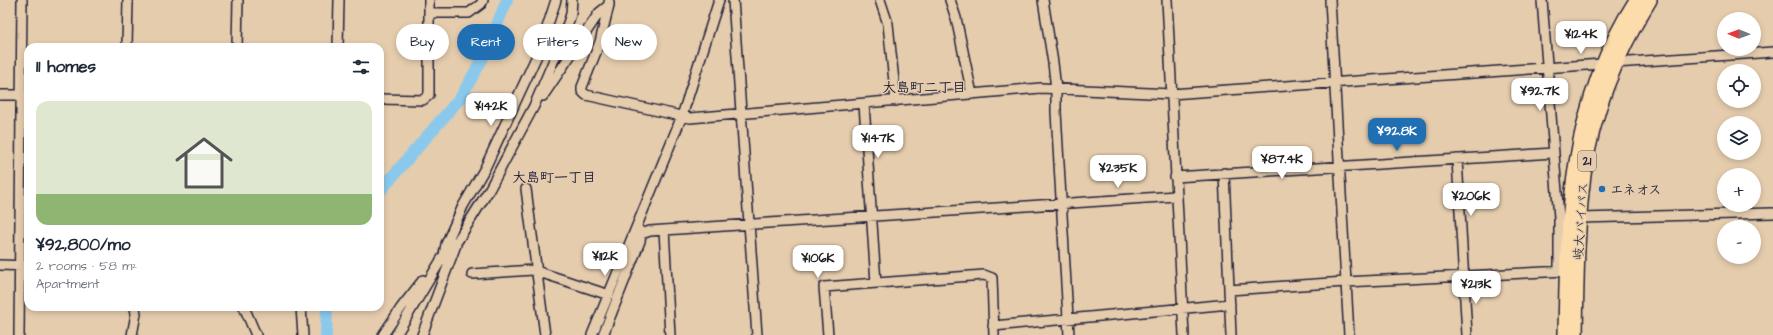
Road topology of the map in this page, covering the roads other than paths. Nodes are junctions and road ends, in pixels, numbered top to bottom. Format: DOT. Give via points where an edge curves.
graph roads {
  1 [pos="22,0"];
  2 [pos="128,0"];
  3 [pos="238,0"];
  4 [pos="339,0"];
  5 [pos="429,0"];
  6 [pos="483,0"];
  7 [pos="556,0"];
  8 [pos="572,0"];
  9 [pos="719,0"];
  10 [pos="733,0"];
  11 [pos="880,0"];
  12 [pos="950,0"];
  13 [pos="1043,0"];
  14 [pos="1167,0"];
  15 [pos="1330,0"];
  16 [pos="1542,0"];
  17 [pos="1636,0"];
  18 [pos="1650,0"];
  19 [pos="609,2"];
  20 [pos="430,13"];
  21 [pos="128,43"];
  22 [pos="237,43"];
  23 [pos="338,43"];
  24 [pos="1773,52"];
  25 [pos="24,63"];
  26 [pos="1616,63"];
  27 [pos="1602,64"];
  28 [pos="1547,69"];
  29 [pos="1334,83"];
  30 [pos="1056,89"];
  31 [pos="972,94"];
  32 [pos="1171,94"];
  33 [pos="0,95"];
  34 [pos="24,95"];
  35 [pos="384,99"];
  36 [pos="896,101"];
  37 [pos="864,104"];
  38 [pos="534,106"];
  39 [pos="741,114"];
  40 [pos="682,116"];
  41 [pos="1553,153"];
  42 [pos="1457,159"];
  43 [pos="1339,166"];
  44 [pos="1224,174"];
  45 [pos="1175,177"];
  46 [pos="526,190"];
  47 [pos="1176,196"];
  48 [pos="1062,202"];
  49 [pos="1773,213"];
  50 [pos="872,215"];
  51 [pos="1580,218"];
  52 [pos="748,224"];
  53 [pos="639,230"];
  54 [pos="664,230"];
  55 [pos="458,240"];
  56 [pos="444,255"];
  57 [pos="0,265"];
  58 [pos="24,266"];
  59 [pos="537,271"];
  60 [pos="1562,271"];
  61 [pos="434,273"];
  62 [pos="472,274"];
  63 [pos="1464,277"];
  64 [pos="1345,282"];
  65 [pos="876,283"];
  66 [pos="1229,290"];
  67 [pos="609,295"];
  68 [pos="1230,304"];
  69 [pos="1183,308"];
  70 [pos="136,311"];
  71 [pos="246,311"];
  72 [pos="302,311"];
  73 [pos="1068,319"];
  74 [pos="994,331"];
  75 [pos="19,335"];
  76 [pos="132,335"];
  77 [pos="256,335"];
  78 [pos="303,335"];
  79 [pos="383,335"];
  80 [pos="396,335"];
  81 [pos="422,335"];
  82 [pos="545,335"];
  83 [pos="592,335"];
  84 [pos="603,335"];
  85 [pos="670,335"];
  86 [pos="757,335"];
  87 [pos="828,335"];
  88 [pos="1069,335"];
  89 [pos="1184,335"];
  90 [pos="1231,335"];
  91 [pos="1348,335"];
  92 [pos="1468,335"];
  93 [pos="1565,335"];
  94 [pos="1576,335"];
  1 -- 25 [label="street"];
  2 -- 21 [label="street"];
  3 -- 22 [label="street"];
  4 -- 23 [label="street"];
  5 -- 20 [label="street"];
  6 -- 20 [label="street" via="469,13"];
  7 -- 56 [label="street" via="540,49 485,168 463,206 446,244"];
  8 -- 38 [label="street" via="571,14 562,41"];
  9 -- 40 [label="street"];
  10 -- 39 [label="street"];
  11 -- 36 [label="street" via="888,24"];
  12 -- 31 [label="street"];
  13 -- 30 [label="street"];
  14 -- 32 [label="street"];
  15 -- 29 [label="street"];
  16 -- 28 [label="street"];
  17 -- 27 [label="highway, 岐大バイパス / 21"];
  18 -- 26 [label="highway, 岐大バイパス / 21"];
  19 -- 38 [label="street" via="544,96"];
  19 -- 40 [label="street" via="600,42 582,91 586,95"];
  20 -- 35 [label="street" via="429,95 423,100"];
  24 -- 26 [label="street"];
  26 -- 27 [label="street"];
  26 -- 51 [label="highway, 岐大バイパス / 21" via="1592,134 1584,174"];
  27 -- 28 [label="street"];
  27 -- 60 [label="highway, 岐大バイパス / 21" via="1578,144"];
  28 -- 29 [label="street"];
  28 -- 41 [label="street"];
  29 -- 32 [label="street"];
  29 -- 43 [label="street"];
  30 -- 31 [label="street"];
  30 -- 32 [label="street"];
  30 -- 48 [label="street"];
  31 -- 36 [label="street"];
  32 -- 45 [label="street"];
  33 -- 34 [label="street"];
  36 -- 37 [label="street"];
  37 -- 39 [label="street"];
  37 -- 50 [label="street"];
  38 -- 55 [label="street" via="489,190"];
  39 -- 40 [label="street" via="690,118"];
  39 -- 52 [label="street"];
  40 -- 53 [label="street"];
  41 -- 42 [label="street"];
  41 -- 60 [label="street"];
  42 -- 43 [label="street"];
  42 -- 63 [label="street"];
  43 -- 44 [label="street"];
  43 -- 64 [label="street"];
  44 -- 45 [label="street"];
  44 -- 66 [label="street"];
  45 -- 47 [label="street"];
  46 -- 59 [label="street"];
  47 -- 48 [label="street"];
  47 -- 69 [label="street"];
  48 -- 50 [label="street"];
  48 -- 73 [label="street"];
  49 -- 51 [label="street"];
  50 -- 52 [label="street"];
  50 -- 65 [label="street"];
  51 -- 94 [label="highway, 岐大バイパス / 21"];
  52 -- 54 [label="street"];
  52 -- 86 [label="street"];
  53 -- 54 [label="street"];
  53 -- 67 [label="street"];
  53 -- 84 [label="street" via="640,242"];
  54 -- 85 [label="street"];
  55 -- 56 [label="street"];
  55 -- 81 [label="street"];
  56 -- 61 [label="street"];
  57 -- 58 [label="street"];
  58 -- 75 [label="street"];
  59 -- 62 [label="street"];
  59 -- 67 [label="street"];
  59 -- 82 [label="street"];
  60 -- 63 [label="street"];
  60 -- 93 [label="highway, 岐大バイパス / 21"];
  61 -- 79 [label="street" via="427,276"];
  61 -- 80 [label="street"];
  63 -- 64 [label="street"];
  63 -- 92 [label="street"];
  64 -- 66 [label="street"];
  64 -- 91 [label="street"];
  65 -- 74 [label="street" via="984,275 992,278"];
  65 -- 87 [label="street" via="824,287"];
  66 -- 68 [label="street"];
  67 -- 83 [label="street"];
  68 -- 69 [label="street"];
  68 -- 90 [label="street"];
  69 -- 73 [label="street"];
  69 -- 89 [label="street"];
  70 -- 76 [label="street"];
  71 -- 77 [label="street"];
  72 -- 78 [label="street"];
  73 -- 74 [label="street"];
  73 -- 88 [label="street"];
}
